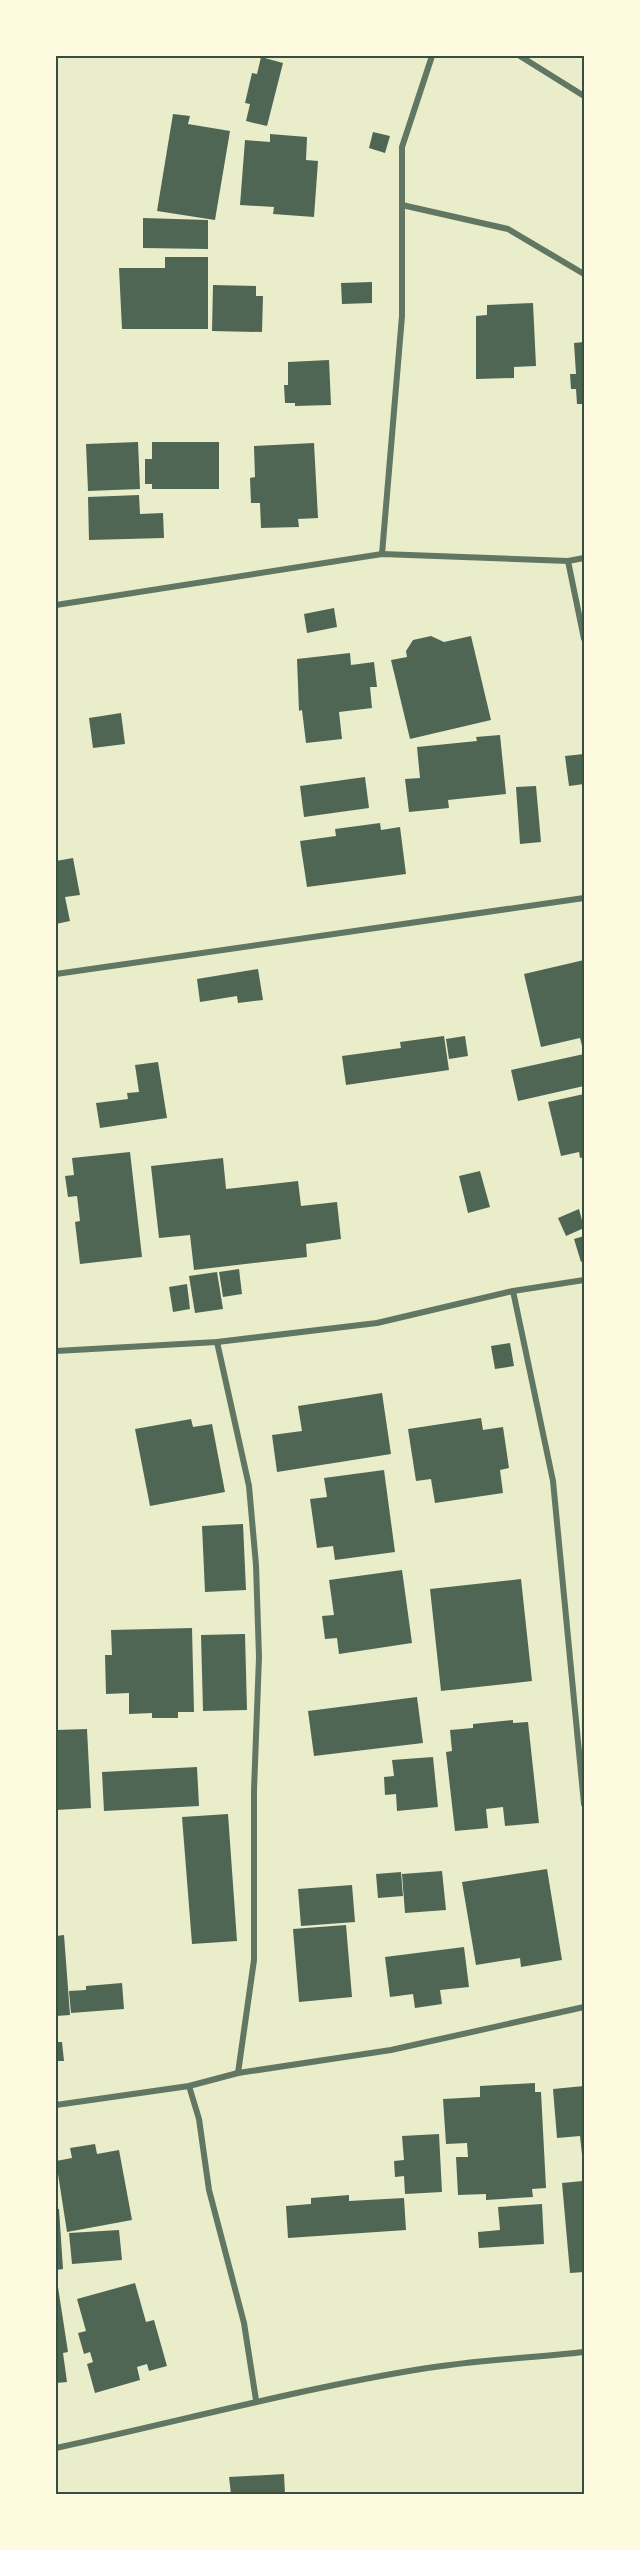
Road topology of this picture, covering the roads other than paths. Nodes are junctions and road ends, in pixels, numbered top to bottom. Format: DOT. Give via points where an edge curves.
graph roads {
  1 [pos="432,56"];
  2 [pos="520,56"];
  3 [pos="585,96"];
  4 [pos="402,205"];
  5 [pos="585,274"];
  6 [pos="382,554"];
  7 [pos="585,558"];
  8 [pos="568,561"];
  9 [pos="56,605"];
  10 [pos="585,639"];
  11 [pos="585,898"];
  12 [pos="56,974"];
  13 [pos="585,1280"];
  14 [pos="513,1291"];
  15 [pos="217,1342"];
  16 [pos="56,1352"];
  17 [pos="585,1804"];
  18 [pos="585,2007"];
  19 [pos="238,2073"];
  20 [pos="189,2086"];
  21 [pos="56,2106"];
  22 [pos="585,2352"];
  23 [pos="256,2400"];
  24 [pos="56,2448"];
  1 -- 4 [label="street" via="402,147"];
  2 -- 3 [label="street"];
  4 -- 5 [label="street" via="507,229"];
  4 -- 6 [label="street" via="402,316"];
  6 -- 8 [label="street"];
  6 -- 9 [label="street"];
  7 -- 8 [label="street"];
  8 -- 10 [label="street"];
  11 -- 12 [label="street"];
  13 -- 14 [label="street"];
  14 -- 15 [label="street" via="377,1323"];
  14 -- 17 [label="street" via="553,1481"];
  15 -- 16 [label="street"];
  15 -- 19 [label="street" via="249,1486 259,1657 254,1960"];
  18 -- 19 [label="street" via="391,2050"];
  19 -- 20 [label="street"];
  20 -- 21 [label="street"];
  20 -- 23 [label="street" via="199,2119 209,2190 244,2323"];
  22 -- 23 [label="street" via="423,2369"];
  23 -- 24 [label="street" via="211,2414"];
}
